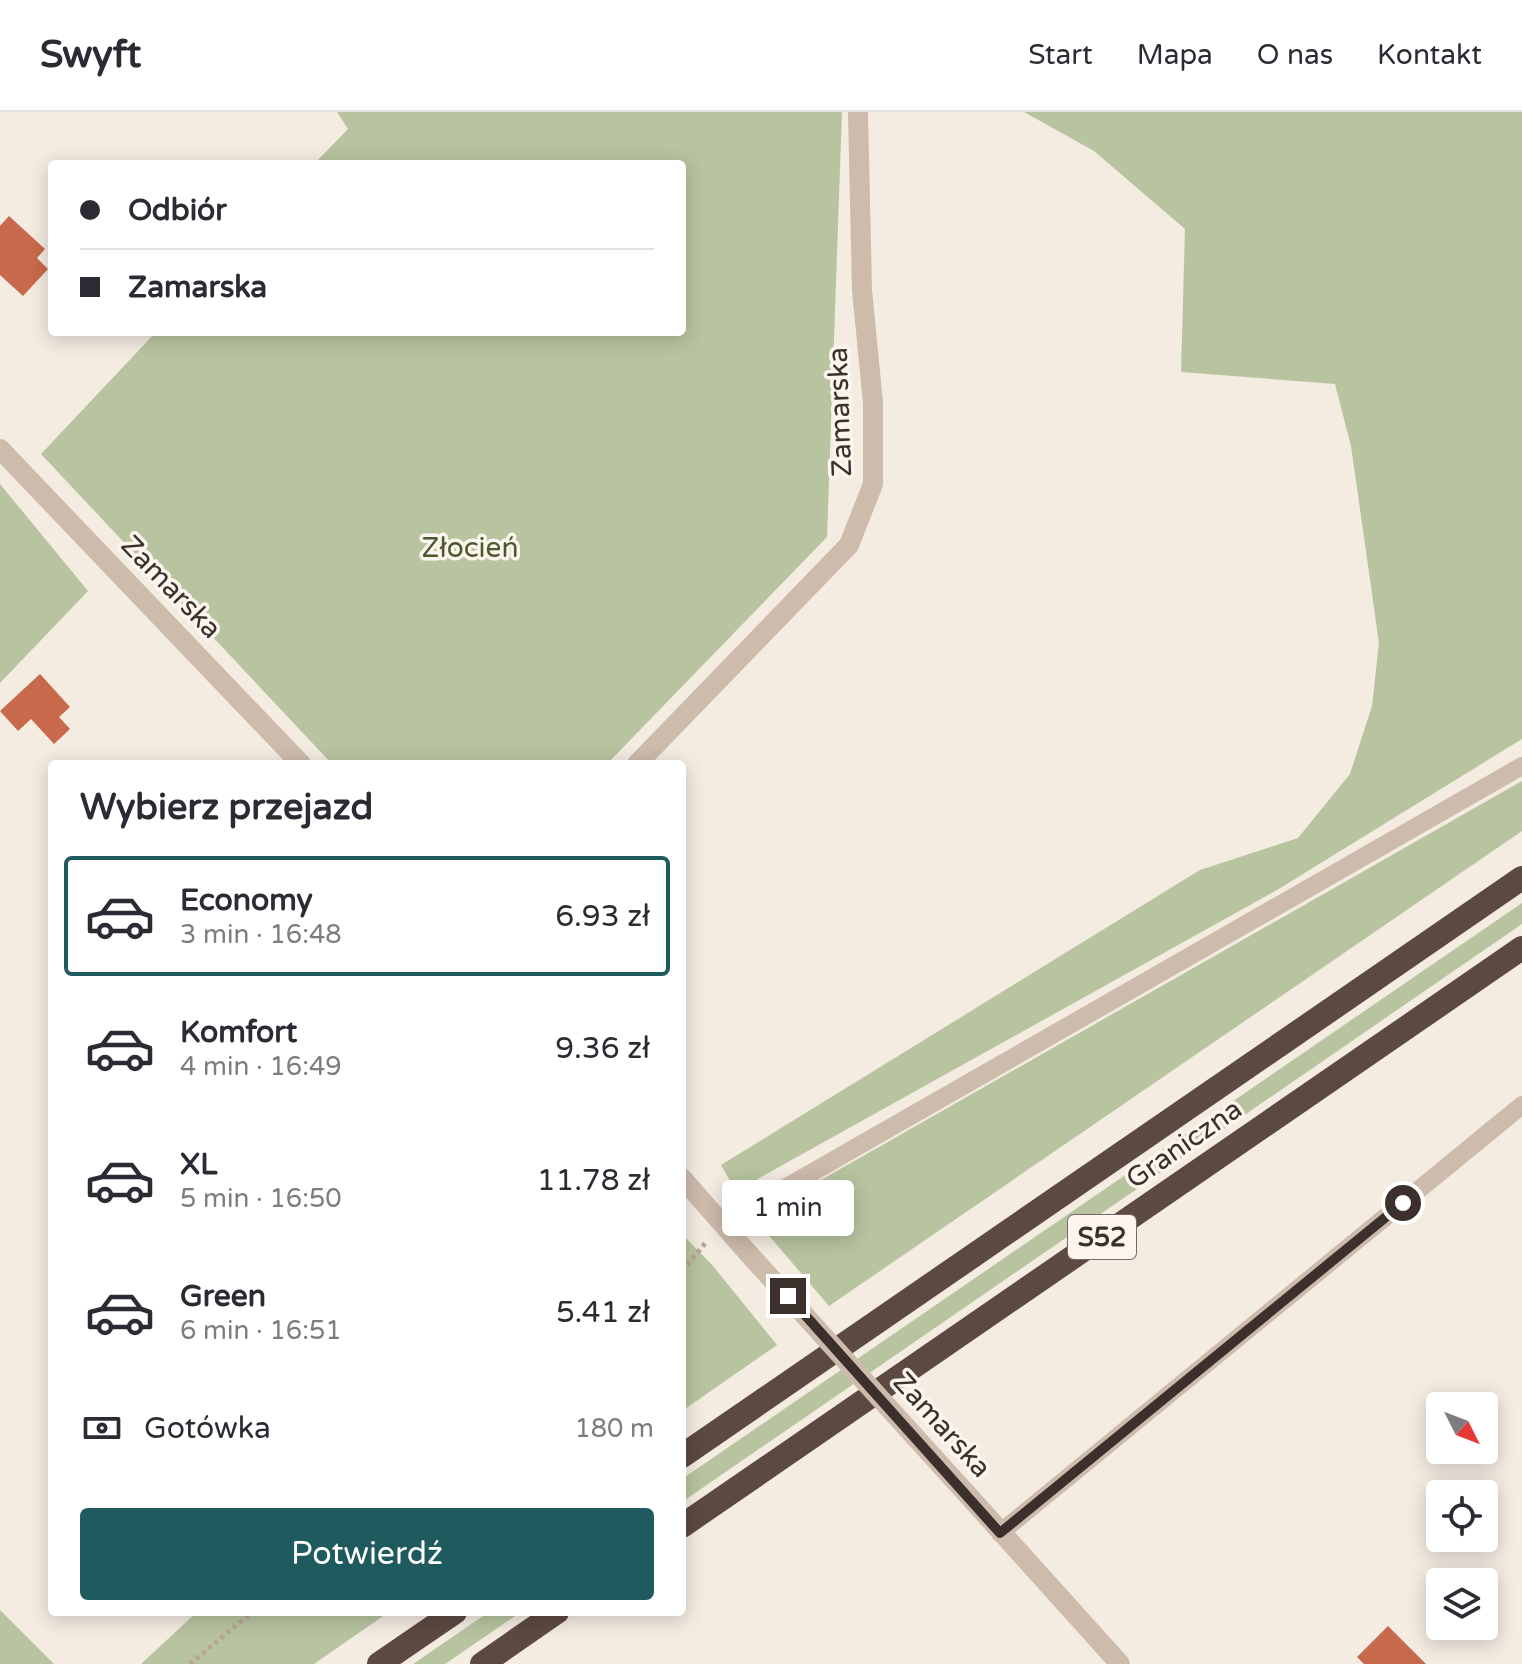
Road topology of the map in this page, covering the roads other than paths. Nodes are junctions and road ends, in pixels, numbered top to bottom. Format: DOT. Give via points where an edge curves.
graph roads {
  1 [pos="858,112"];
  2 [pos="0,449"];
  3 [pos="297,760"];
  4 [pos="641,760"];
  5 [pos="1522,766"];
  6 [pos="1522,878"];
  7 [pos="1522,948"];
  8 [pos="1522,1105"];
  9 [pos="686,1183"];
  10 [pos="722,1224"];
  11 [pos="686,1453"];
  12 [pos="686,1523"];
  13 [pos="1000,1533"];
  14 [pos="449,1616"];
  15 [pos="551,1616"];
  16 [pos="379,1664"];
  17 [pos="482,1664"];
  18 [pos="1120,1664"];
  1 -- 4 [label="street, Zamarska" via="873,484 849,545"];
  2 -- 3 [label="street, Zamarska"];
  5 -- 10 [label="lane"];
  6 -- 11 [label="highway, Graniczna / S52"];
  7 -- 12 [label="highway, Graniczna / S52"];
  8 -- 13 [label="lane"];
  9 -- 10 [label="street, Zamarska"];
  10 -- 13 [label="street, Zamarska, bridge"];
  13 -- 18 [label="street, Zamarska"];
  14 -- 16 [label="highway"];
  15 -- 17 [label="highway"];
}
